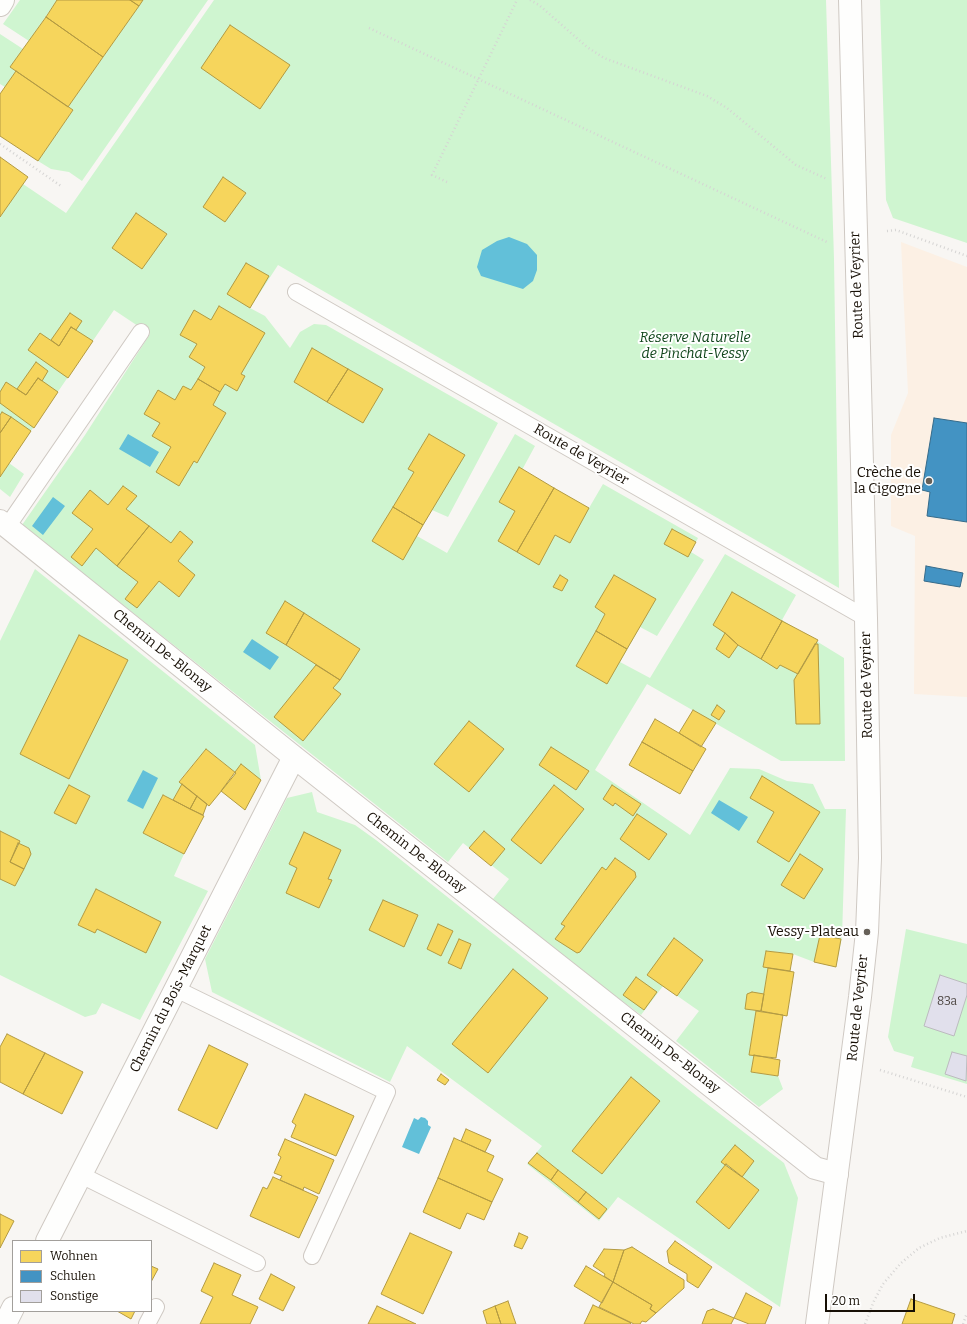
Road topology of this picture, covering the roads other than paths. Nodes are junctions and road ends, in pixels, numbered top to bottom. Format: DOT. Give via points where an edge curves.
graph roads {
  1 [pos="4,0"];
  2 [pos="850,0"];
  3 [pos="0,5"];
  4 [pos="296,292"];
  5 [pos="141,332"];
  6 [pos="3,524"];
  7 [pos="866,618"];
  8 [pos="294,757"];
  9 [pos="176,989"];
  10 [pos="837,1174"];
  11 [pos="81,1175"];
  12 [pos="48,1240"];
  13 [pos="312,1256"];
  14 [pos="257,1263"];
  15 [pos="156,1307"];
  16 [pos="12,1310"];
  17 [pos="5,1324"];
  18 [pos="147,1324"];
  19 [pos="817,1324"];
  1 -- 3 [label="street"];
  2 -- 7 [label="street, Route de Veyrier"];
  4 -- 7 [label="lane, Route de Veyrier"];
  5 -- 6 [label="lane"];
  6 -- 8 [label="street, Chemin De-Blonay"];
  7 -- 10 [label="street, Route de Veyrier" via="869,895 860,997"];
  8 -- 9 [label="street, Chemin du Bois-Marquet"];
  8 -- 10 [label="street, Chemin De-Blonay" via="815,1168"];
  9 -- 11 [label="street, Chemin du Bois-Marquet"];
  9 -- 13 [label="lane" via="387,1092"];
  10 -- 19 [label="street, Route de Veyrier"];
  11 -- 12 [label="street, Chemin du Bois-Marquet"];
  11 -- 14 [label="lane"];
  15 -- 18 [label="lane"];
  16 -- 17 [label="street"];
}
